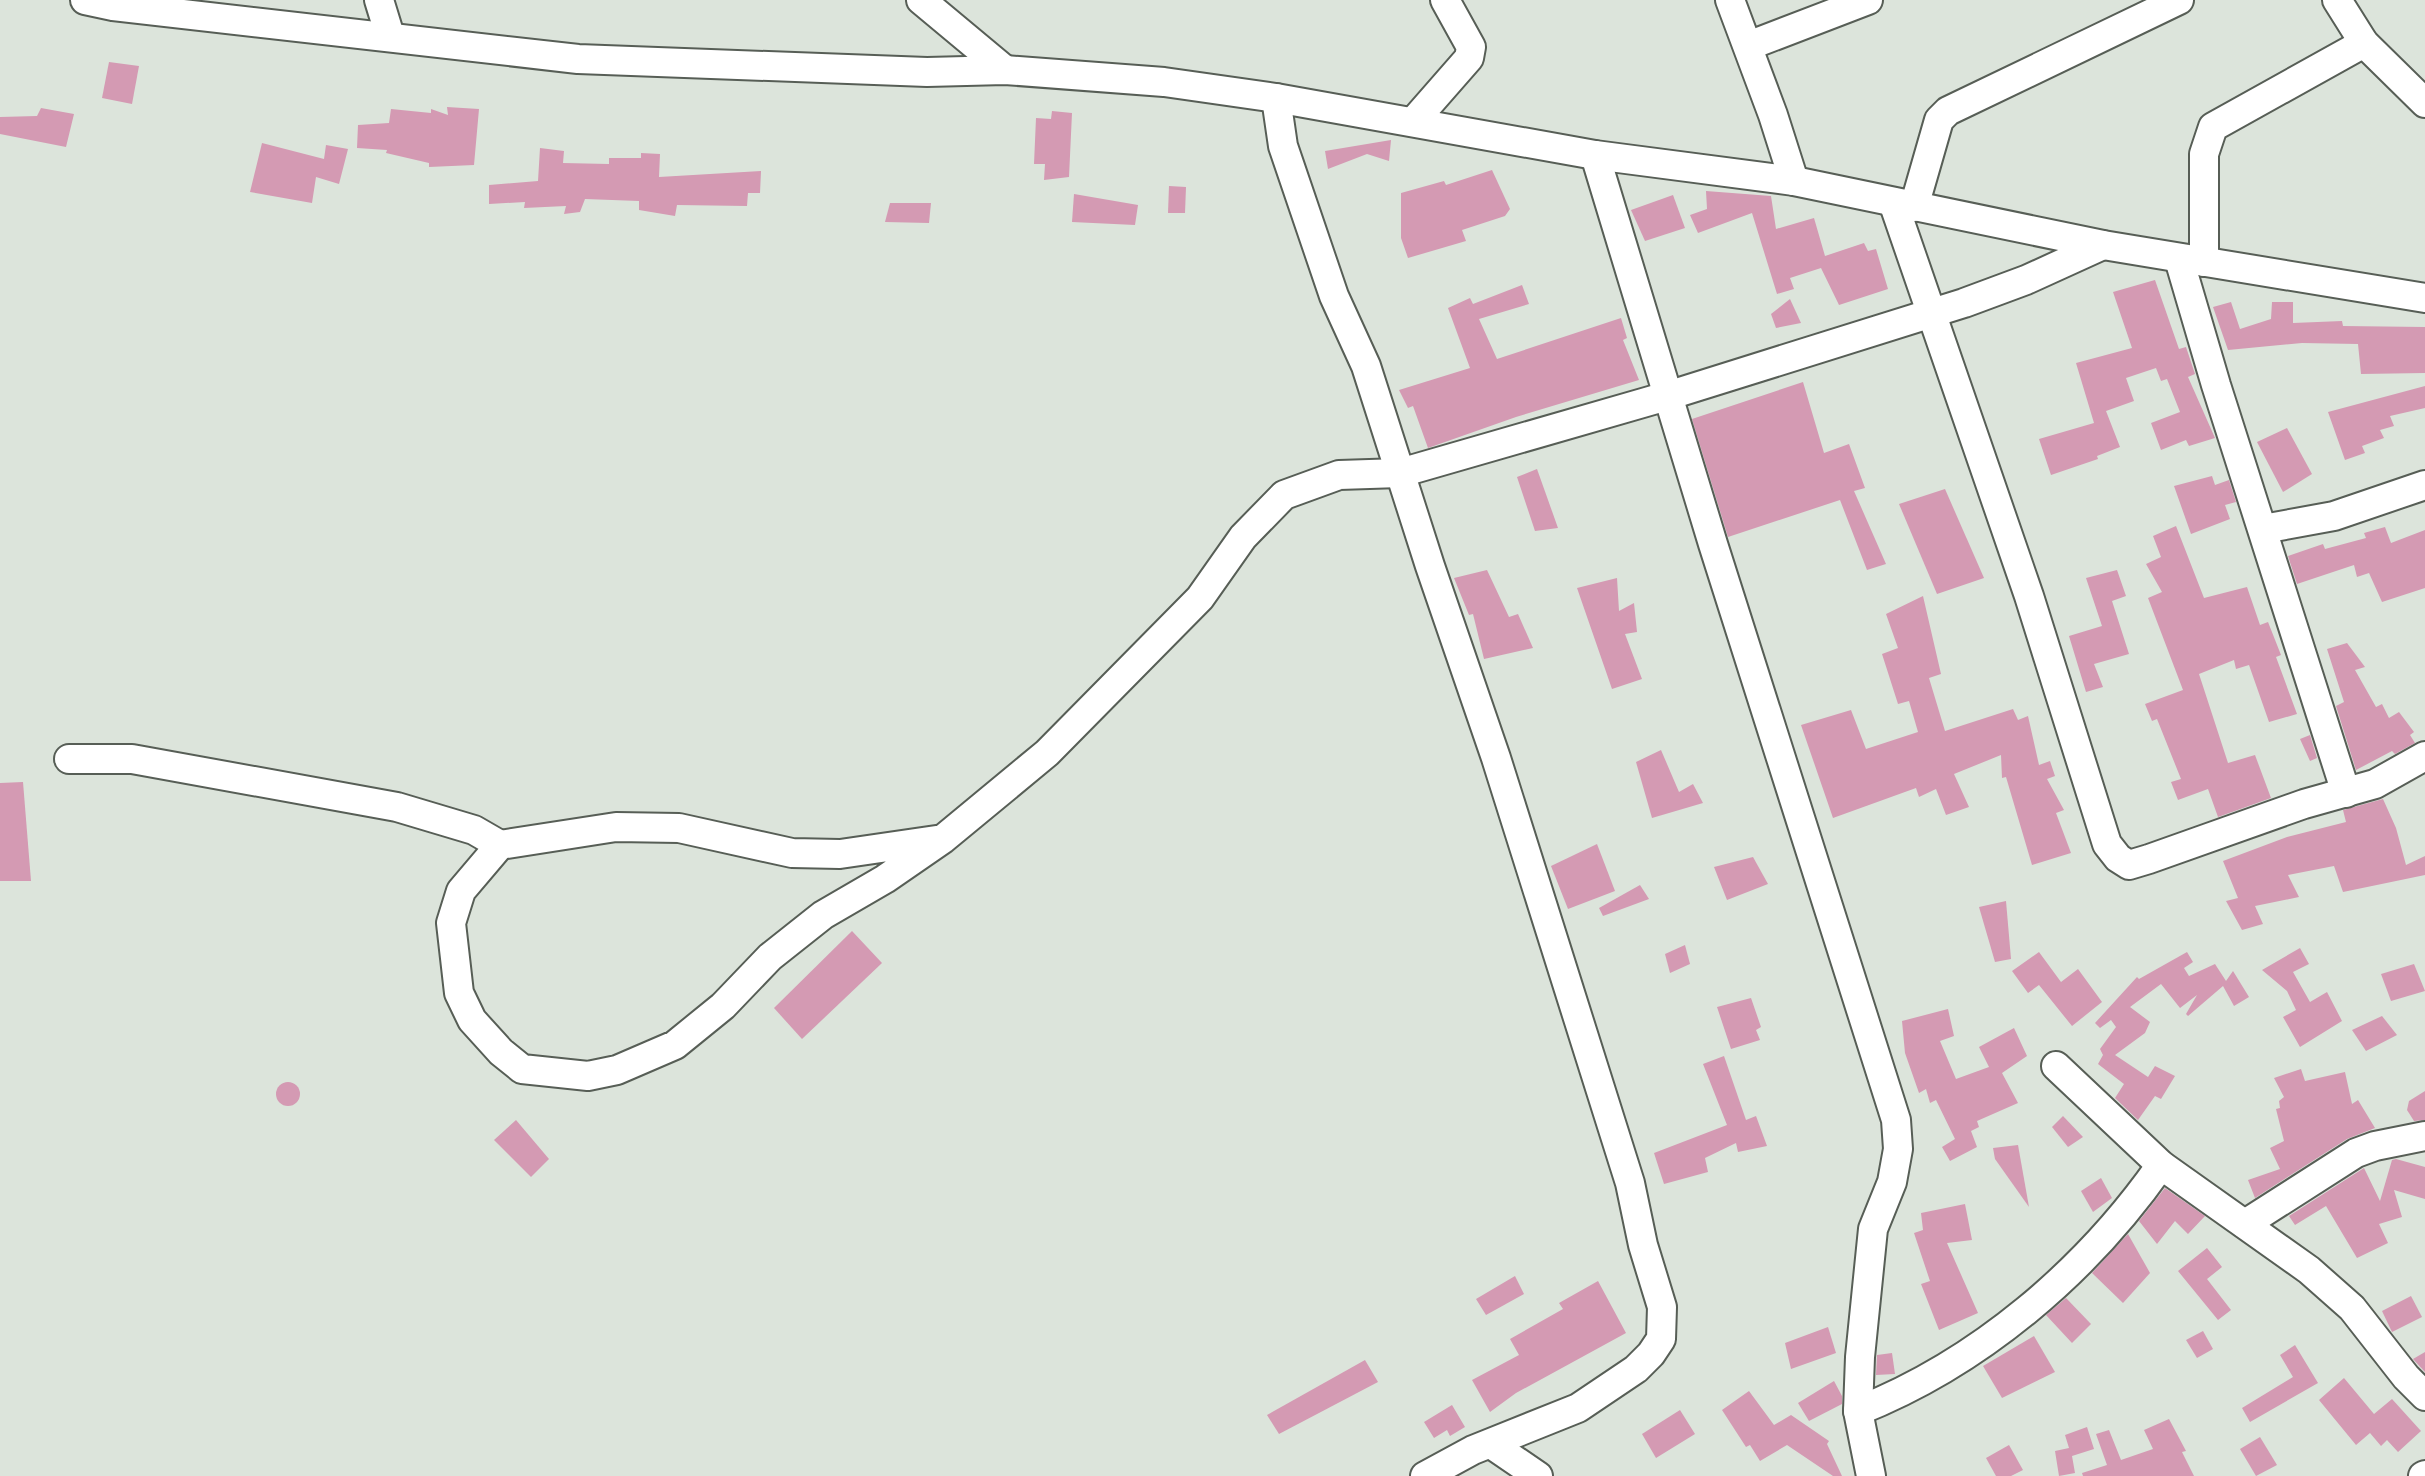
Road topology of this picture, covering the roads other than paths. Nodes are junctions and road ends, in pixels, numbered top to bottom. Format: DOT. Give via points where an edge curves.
graph roads {
  1 [pos="85,0"];
  2 [pos="379,0"];
  3 [pos="921,0"];
  4 [pos="1445,0"];
  5 [pos="1730,0"];
  6 [pos="1868,0"];
  7 [pos="2179,0"];
  8 [pos="2337,0"];
  9 [pos="245,11"];
  10 [pos="390,36"];
  11 [pos="2364,43"];
  12 [pos="1748,46"];
  13 [pos="1005,70"];
  14 [pos="1276,98"];
  15 [pos="2425,103"];
  16 [pos="1413,122"];
  17 [pos="1595,155"];
  18 [pos="1794,181"];
  19 [pos="1904,205"];
  20 [pos="2103,246"];
  21 [pos="2192,261"];
  22 [pos="2425,298"];
  23 [pos="1933,311"];
  24 [pos="1667,396"];
  25 [pos="1400,473"];
  26 [pos="2425,485"];
  27 [pos="2263,529"];
  28 [pos="2425,756"];
  29 [pos="69,759"];
  30 [pos="2346,793"];
  31 [pos="943,839"];
  32 [pos="500,845"];
  33 [pos="2056,1066"];
  34 [pos="2425,1136"];
  35 [pos="2161,1165"];
  36 [pos="2245,1224"];
  37 [pos="2425,1396"];
  38 [pos="1858,1411"];
  39 [pos="1491,1444"];
  40 [pos="1425,1476"];
  41 [pos="1538,1476"];
  42 [pos="1871,1476"];
  1 -- 9 [label="street"];
  2 -- 10 [label="street"];
  3 -- 13 [label="street"];
  4 -- 16 [label="street" via="1471,47 1469,58"];
  5 -- 12 [label="street"];
  6 -- 12 [label="street"];
  7 -- 19 [label="street" via="1948,111 1939,120"];
  8 -- 11 [label="street"];
  9 -- 10 [label="street"];
  10 -- 13 [label="street" via="578,59 927,72"];
  11 -- 15 [label="street"];
  11 -- 21 [label="street" via="2213,127 2204,154"];
  12 -- 18 [label="street"];
  13 -- 14 [label="street" via="1164,82"];
  14 -- 16 [label="street"];
  14 -- 25 [label="street" via="1283,146 1334,296 1366,366"];
  16 -- 17 [label="street"];
  17 -- 18 [label="street"];
  17 -- 24 [label="street"];
  18 -- 19 [label="street"];
  19 -- 20 [label="street"];
  19 -- 23 [label="street"];
  20 -- 21 [label="street"];
  20 -- 23 [label="street" via="2026,280"];
  21 -- 22 [label="street"];
  21 -- 27 [label="street"];
  23 -- 24 [label="street"];
  23 -- 30 [label="street" via="2107,844 2118,859 2129,865"];
  24 -- 25 [label="street"];
  24 -- 38 [label="street" via="1896,1120 1898,1149 1892,1182 1873,1228 1866,1280"];
  25 -- 31 [label="street" via="1339,475 1284,495 1243,537 1200,598 1103,699 1047,753"];
  25 -- 39 [label="street" via="1555,941 1662,1307 1661,1339 1636,1369 1578,1408"];
  26 -- 27 [label="street" via="2334,516"];
  27 -- 30 [label="street"];
  28 -- 30 [label="street" via="2375,784"];
  29 -- 32 [label="street" via="132,759 397,807 474,830"];
  31 -- 32 [label="street" via="840,854 792,853 679,828 616,827"];
  31 -- 32 [label="street" via="823,915 675,1045 617,1070 588,1076 522,1069 472,1020 459,993 451,923 461,891"];
  33 -- 35 [label="street"];
  34 -- 36 [label="street" via="2356,1153"];
  35 -- 36 [label="street"];
  35 -- 38 [label="street" via="2131,1208 2031,1306 1946,1370"];
  36 -- 37 [label="street" via="2352,1308"];
  38 -- 42 [label="street"];
  39 -- 40 [label="street"];
  39 -- 41 [label="street"];
}
